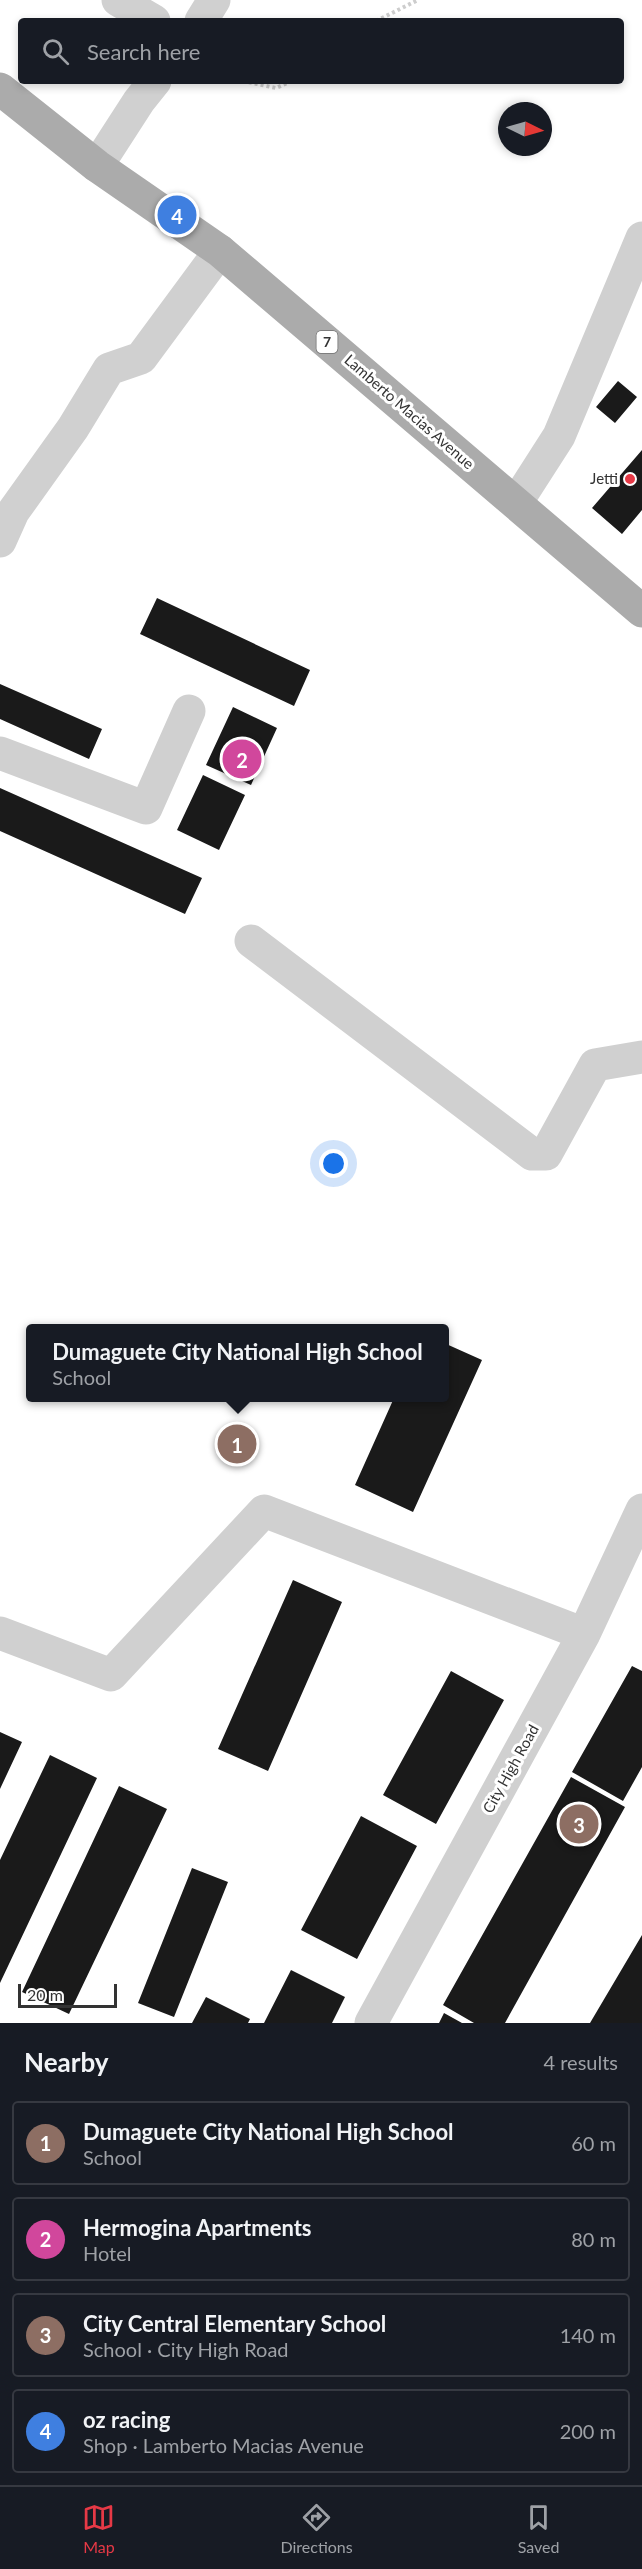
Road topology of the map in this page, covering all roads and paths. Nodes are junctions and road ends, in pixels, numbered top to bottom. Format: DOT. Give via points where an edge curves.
graph roads {
  1 [pos="118,0"];
  2 [pos="214,0"];
  3 [pos="418,0"];
  4 [pos="149,18"];
  5 [pos="203,18"];
  6 [pos="382,18"];
  7 [pos="152,84"];
  8 [pos="257,84"];
  9 [pos="285,84"];
  10 [pos="0,89"];
  11 [pos="97,166"];
  12 [pos="642,238"];
  13 [pos="220,251"];
  14 [pos="516,503"];
  15 [pos="7,509"];
  16 [pos="0,541"];
  17 [pos="642,611"];
  18 [pos="189,711"];
  19 [pos="0,753"];
  20 [pos="251,941"];
  21 [pos="642,1057"];
  22 [pos="642,1510"];
  23 [pos="0,1633"];
  24 [pos="584,1634"];
  25 [pos="371,2023"];
  1 -- 4 [label="street"];
  2 -- 5 [label="street"];
  3 -- 6 [label="path"];
  7 -- 11 [label="street"];
  8 -- 9 [label="path" via="276,88"];
  10 -- 11 [label="main road, Lamberto Macias Avenue / 7"];
  11 -- 13 [label="main road, Lamberto Macias Avenue / 7"];
  12 -- 14 [label="street" via="559,436"];
  13 -- 14 [label="main road, Lamberto Macias Avenue / 7"];
  13 -- 15 [label="street" via="141,358 108,369 73,428"];
  14 -- 17 [label="main road, Lamberto Macias Avenue / 7"];
  15 -- 16 [label="street"];
  18 -- 19 [label="street" via="146,808"];
  20 -- 21 [label="street" via="532,1154 546,1154 595,1065"];
  22 -- 24 [label="street, City High Road"];
  23 -- 24 [label="street" via="111,1675 264,1511"];
  24 -- 25 [label="street, City High Road"];
}
